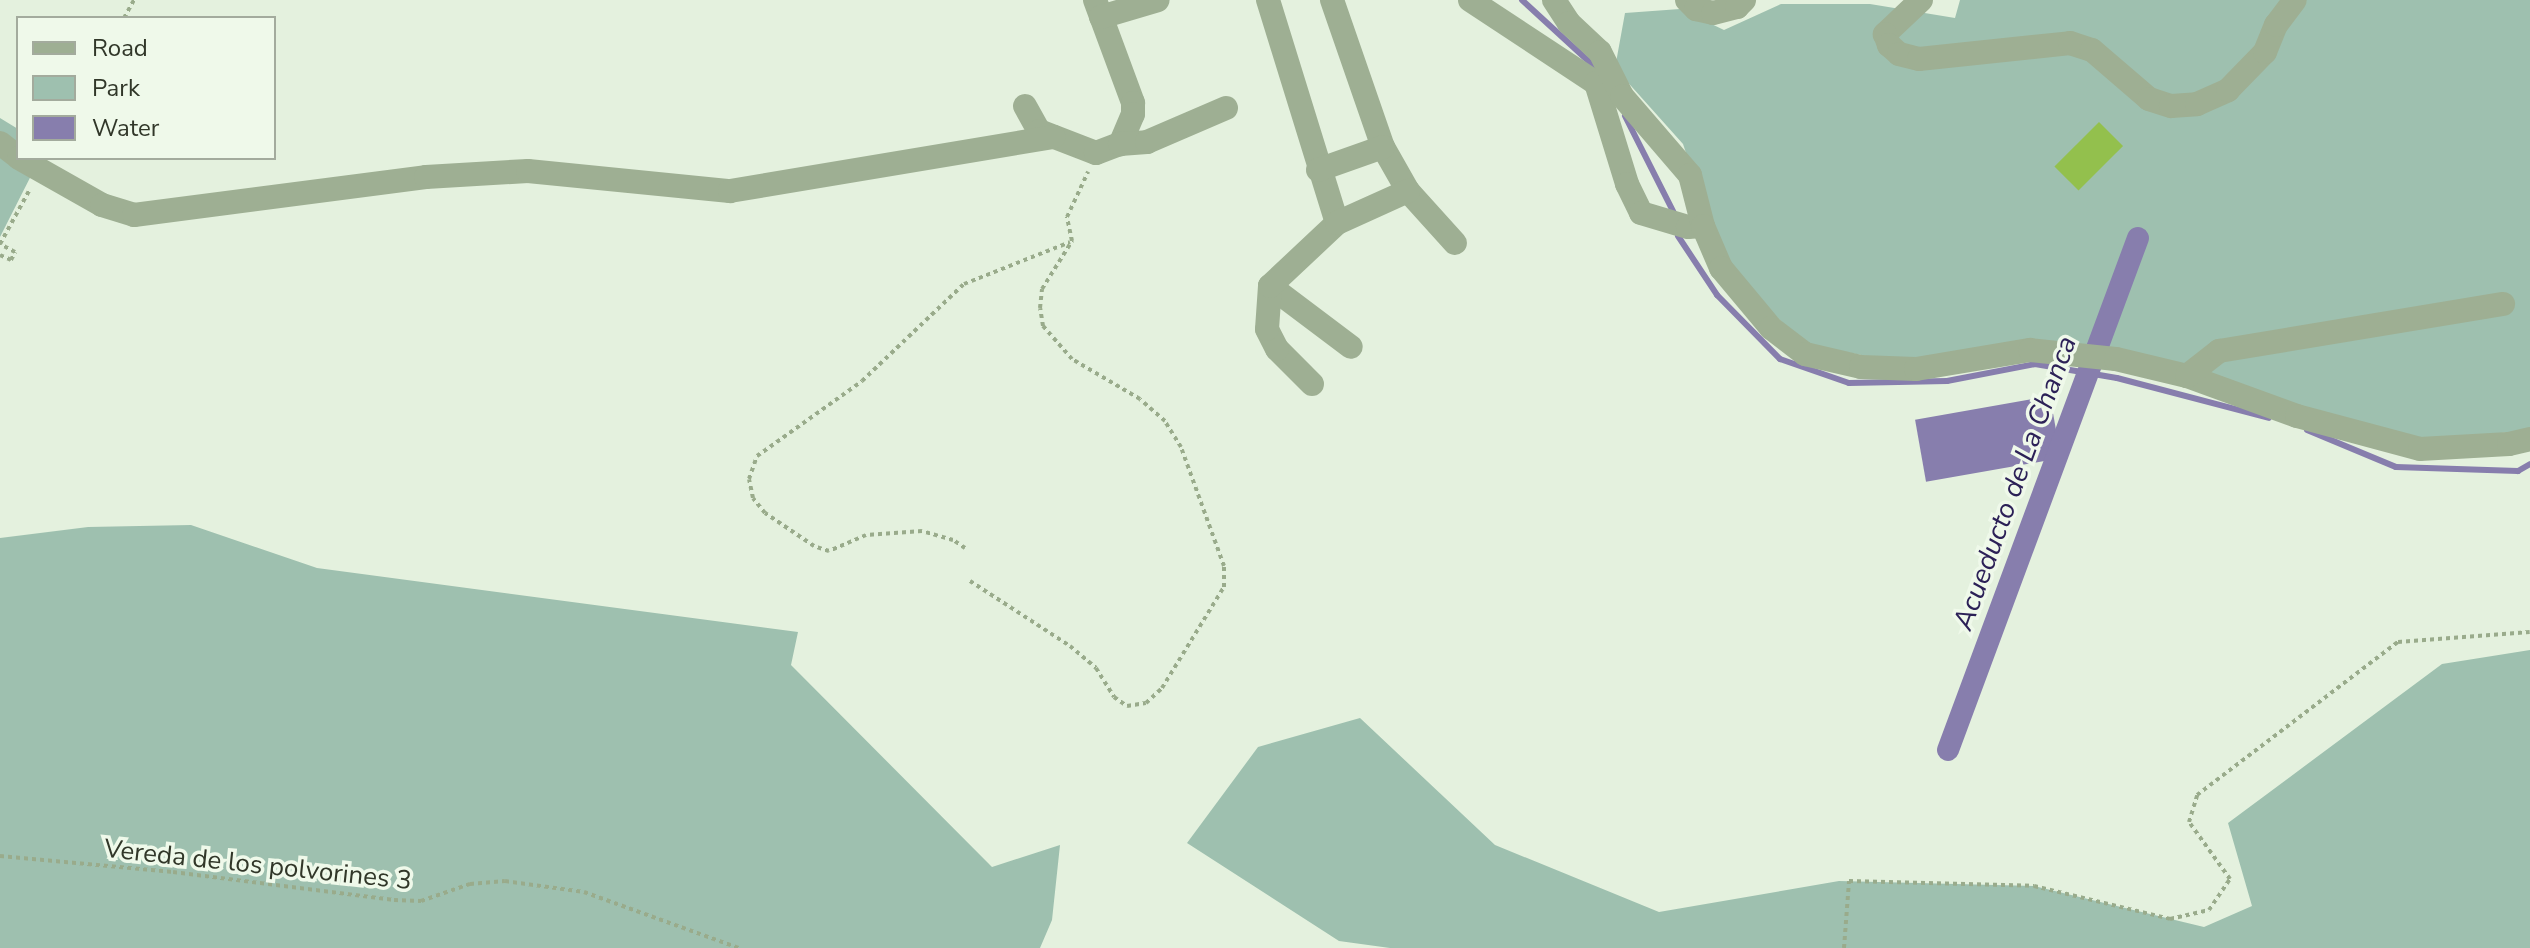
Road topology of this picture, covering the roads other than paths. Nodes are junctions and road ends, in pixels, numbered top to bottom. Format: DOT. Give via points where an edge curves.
graph roads {
  1 [pos="1158,0"];
  2 [pos="1268,0"];
  3 [pos="1332,0"];
  4 [pos="1470,0"];
  5 [pos="1554,0"];
  6 [pos="1687,0"];
  7 [pos="1744,0"];
  8 [pos="1921,0"];
  9 [pos="2295,0"];
  10 [pos="1098,9"];
  11 [pos="1025,106"];
  12 [pos="1226,108"];
  13 [pos="1054,137"];
  14 [pos="0,143"];
  15 [pos="1120,144"];
  16 [pos="1383,147"];
  17 [pos="16,155"];
  18 [pos="25,162"];
  19 [pos="1318,170"];
  20 [pos="1408,191"];
  21 [pos="1337,223"];
  22 [pos="1695,226"];
  23 [pos="1455,243"];
  24 [pos="1270,286"];
  25 [pos="2503,304"];
  26 [pos="1351,347"];
  27 [pos="2187,376"];
  28 [pos="1312,384"];
  29 [pos="2530,439"];
  1 -- 10 [label="street"];
  2 -- 19 [label="street"];
  3 -- 16 [label="street"];
  4 -- 22 [label="street" via="1596,83 1641,213"];
  5 -- 22 [label="street" via="1569,23 1600,52 1622,96 1690,175"];
  6 -- 7 [label="street" via="1696,9 1713,13"];
  8 -- 9 [label="street" via="1885,34 1899,54 1919,59 2070,43 2092,50 2149,99 2171,106 2197,104 2228,90 2259,60"];
  10 -- 15 [label="street" via="1133,103"];
  11 -- 13 [label="street" via="1039,131"];
  12 -- 15 [label="street" via="1147,142"];
  13 -- 15 [label="street" via="1096,153"];
  13 -- 18 [label="street" via="730,191 528,171 426,177 134,215 102,205"];
  14 -- 17 [label="street"];
  16 -- 19 [label="street"];
  16 -- 20 [label="street"];
  19 -- 21 [label="street"];
  20 -- 21 [label="street"];
  20 -- 23 [label="street"];
  21 -- 24 [label="street"];
  22 -- 27 [label="street" via="1721,268 1771,328 1805,354 1861,367 1916,369 2030,350 2116,359"];
  24 -- 26 [label="street"];
  24 -- 28 [label="street" via="1267,329 1277,349"];
  25 -- 27 [label="street" via="2219,351"];
  27 -- 29 [label="street" via="2297,416 2420,449"];
}
